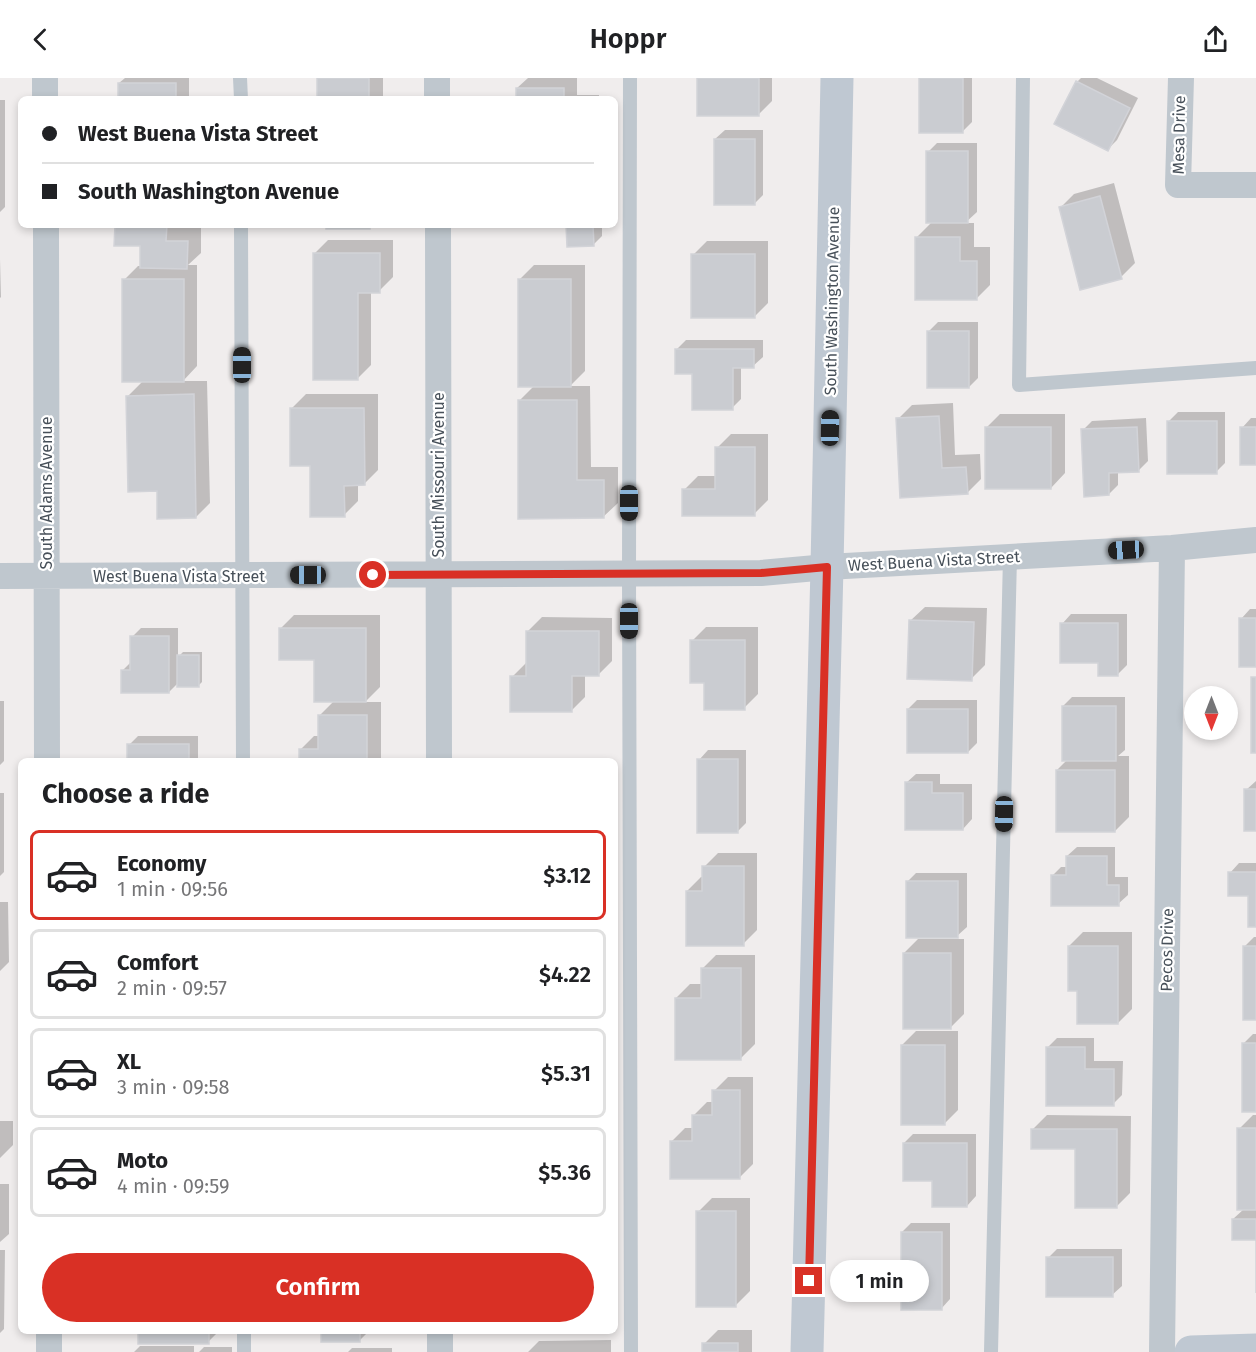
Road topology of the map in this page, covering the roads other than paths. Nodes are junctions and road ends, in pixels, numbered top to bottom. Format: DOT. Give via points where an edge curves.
graph roads {
  1 [pos="45,78"];
  2 [pos="240,78"];
  3 [pos="437,78"];
  4 [pos="630,78"];
  5 [pos="837,78"];
  6 [pos="1023,78"];
  7 [pos="1181,78"];
  8 [pos="45,96"];
  9 [pos="241,96"];
  10 [pos="438,96"];
  11 [pos="1256,185"];
  12 [pos="45,228"];
  13 [pos="241,228"];
  14 [pos="438,228"];
  15 [pos="1256,368"];
  16 [pos="1256,540"];
  17 [pos="1172,548"];
  18 [pos="1010,557"];
  19 [pos="827,567"];
  20 [pos="629,574"];
  21 [pos="438,575"];
  22 [pos="0,576"];
  23 [pos="46,576"];
  24 [pos="243,576"];
  25 [pos="47,758"];
  26 [pos="243,758"];
  27 [pos="439,758"];
  28 [pos="49,1334"];
  29 [pos="244,1334"];
  30 [pos="440,1334"];
  31 [pos="1256,1350"];
  32 [pos="49,1352"];
  33 [pos="244,1352"];
  34 [pos="440,1352"];
  35 [pos="631,1352"];
  36 [pos="807,1352"];
  37 [pos="991,1352"];
  38 [pos="1162,1352"];
  39 [pos="1191,1352"];
  1 -- 8 [label="street"];
  2 -- 9 [label="lane"];
  3 -- 10 [label="street"];
  4 -- 20 [label="lane"];
  5 -- 19 [label="street, South Washington Avenue"];
  6 -- 15 [label="lane" via="1019,385"];
  7 -- 11 [label="street, Mesa Drive" via="1178,185"];
  12 -- 23 [label="street, South Adams Avenue"];
  13 -- 24 [label="lane"];
  14 -- 21 [label="street, South Missouri Avenue"];
  16 -- 17 [label="street, West Buena Vista Street"];
  17 -- 18 [label="street, West Buena Vista Street"];
  17 -- 38 [label="street, Pecos Drive"];
  18 -- 19 [label="street, West Buena Vista Street"];
  18 -- 37 [label="lane"];
  19 -- 20 [label="street, West Buena Vista Street" via="761,573"];
  19 -- 36 [label="street, South Washington Avenue"];
  20 -- 21 [label="street, West Buena Vista Street"];
  20 -- 35 [label="lane"];
  21 -- 24 [label="street, West Buena Vista Street"];
  21 -- 27 [label="street, South Missouri Avenue"];
  22 -- 23 [label="street, West Buena Vista Street"];
  23 -- 24 [label="street, West Buena Vista Street"];
  23 -- 25 [label="street, South Adams Avenue"];
  24 -- 26 [label="lane"];
  28 -- 32 [label="street"];
  29 -- 33 [label="lane"];
  30 -- 34 [label="street"];
  31 -- 39 [label="street"];
}
